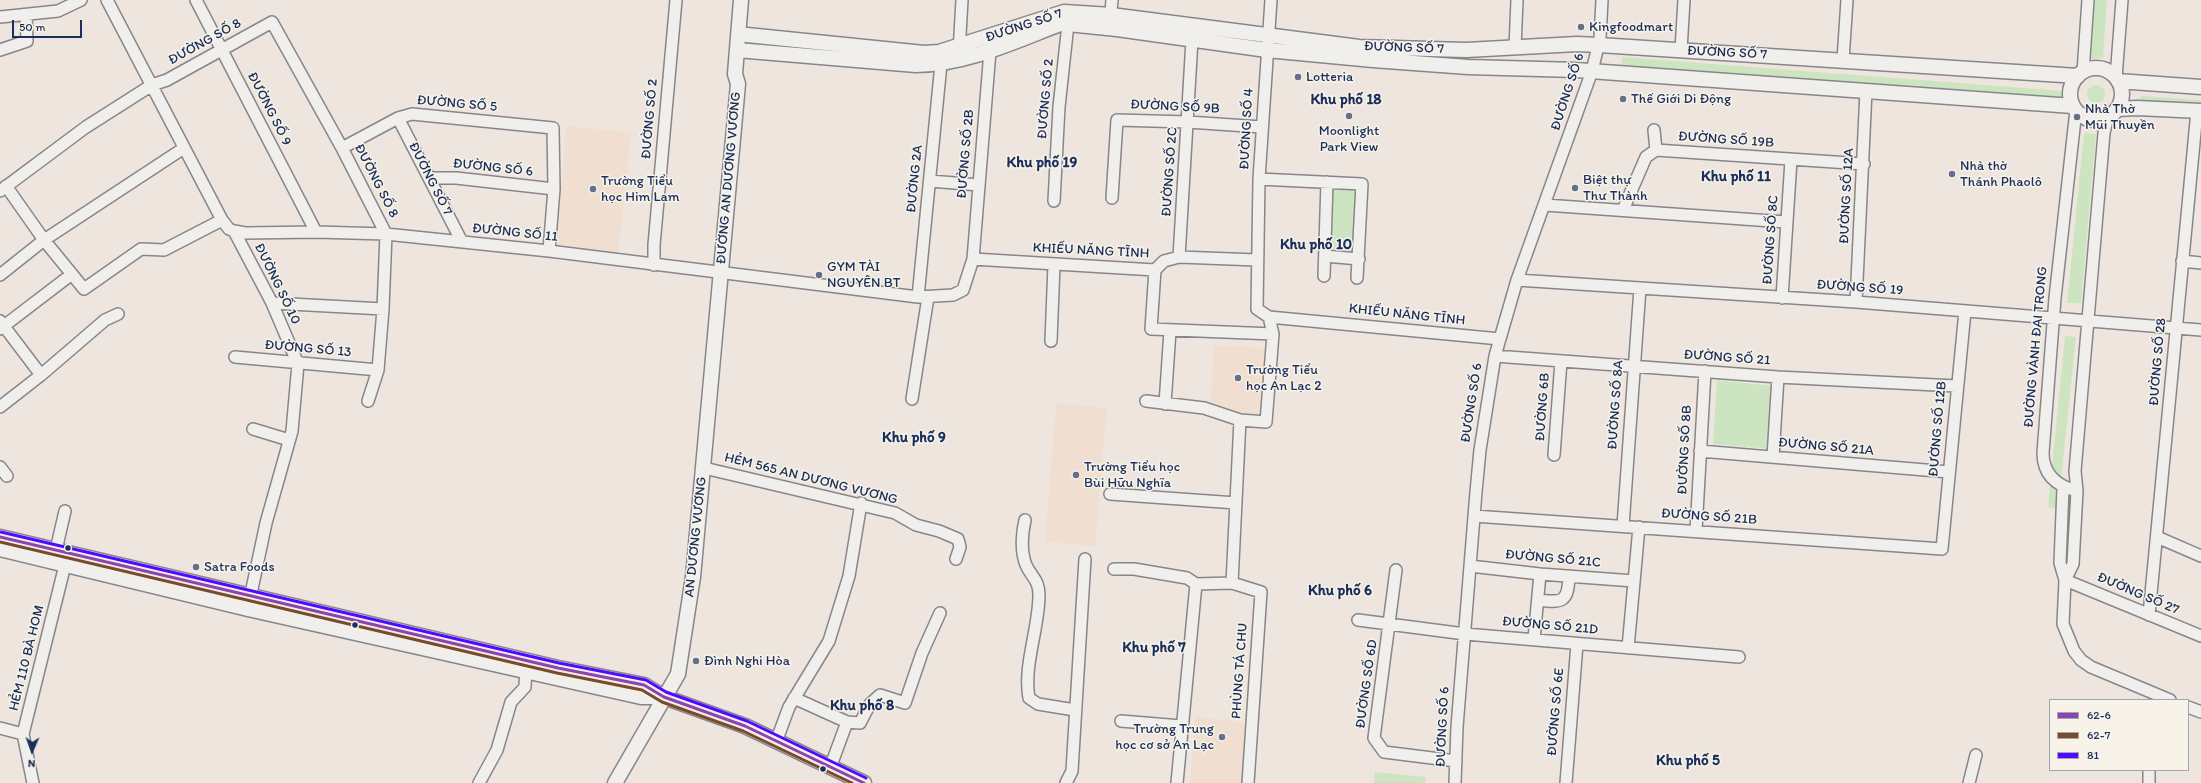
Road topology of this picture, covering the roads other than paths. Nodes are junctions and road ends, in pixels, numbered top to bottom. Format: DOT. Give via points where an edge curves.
graph roads {
  1 [pos="81,0"];
  2 [pos="107,0"];
  3 [pos="196,0"];
  4 [pos="676,0"];
  5 [pos="741,0"];
  6 [pos="750,0"];
  7 [pos="962,0"];
  8 [pos="1112,0"];
  9 [pos="1271,0"];
  10 [pos="1517,0"];
  11 [pos="1602,0"];
  12 [pos="1684,0"];
  13 [pos="1847,0"];
  14 [pos="2088,0"];
  15 [pos="2122,0"];
  16 [pos="26,15"];
  17 [pos="0,17"];
  18 [pos="1110,22"];
  19 [pos="1068,24"];
  20 [pos="742,35"];
  21 [pos="1192,40"];
  22 [pos="1267,43"];
  23 [pos="1599,45"];
  24 [pos="1515,47"];
  25 [pos="0,50"];
  26 [pos="222,50"];
  27 [pos="1681,50"];
  28 [pos="741,51"];
  29 [pos="990,51"];
  30 [pos="959,54"];
  31 [pos="1843,60"];
  32 [pos="941,64"];
  33 [pos="1592,71"];
  34 [pos="2080,74"];
  35 [pos="2117,79"];
  36 [pos="152,85"];
  37 [pos="2201,87"];
  38 [pos="1866,91"];
  39 [pos="2075,108"];
  40 [pos="2199,111"];
  41 [pos="2112,113"];
  42 [pos="398,118"];
  43 [pos="1188,122"];
  44 [pos="1262,127"];
  45 [pos="1654,130"];
  46 [pos="184,148"];
  47 [pos="342,148"];
  48 [pos="1656,150"];
  49 [pos="1791,160"];
  50 [pos="1864,164"];
  51 [pos="430,178"];
  52 [pos="1260,179"];
  53 [pos="930,181"];
  54 [pos="1327,182"];
  55 [pos="979,185"];
  56 [pos="3,189"];
  57 [pos="554,189"];
  58 [pos="1112,198"];
  59 [pos="1054,201"];
  60 [pos="1545,205"];
  61 [pos="1623,210"];
  62 [pos="222,220"];
  63 [pos="1786,222"];
  64 [pos="234,231"];
  65 [pos="316,232"];
  66 [pos="386,234"];
  67 [pos="44,240"];
  68 [pos="462,242"];
  69 [pos="549,251"];
  70 [pos="1324,256"];
  71 [pos="1179,257"];
  72 [pos="973,259"];
  73 [pos="1359,259"];
  74 [pos="1257,260"];
  75 [pos="2182,261"];
  76 [pos="2201,263"];
  77 [pos="654,265"];
  78 [pos="1054,265"];
  79 [pos="1155,270"];
  80 [pos="721,273"];
  81 [pos="72,274"];
  82 [pos="0,275"];
  83 [pos="1324,276"];
  84 [pos="1357,278"];
  85 [pos="1517,280"];
  86 [pos="1640,288"];
  87 [pos="923,297"];
  88 [pos="1782,298"];
  89 [pos="1856,302"];
  90 [pos="272,303"];
  91 [pos="383,309"];
  92 [pos="1965,311"];
  93 [pos="118,314"];
  94 [pos="1269,317"];
  95 [pos="2053,317"];
  96 [pos="2088,321"];
  97 [pos="1,325"];
  98 [pos="2176,328"];
  99 [pos="2201,330"];
  100 [pos="1170,331"];
  101 [pos="1273,334"];
  102 [pos="1500,339"];
  103 [pos="1051,341"];
  104 [pos="1495,356"];
  105 [pos="235,357"];
  106 [pos="1561,361"];
  107 [pos="298,364"];
  108 [pos="1634,366"];
  109 [pos="378,370"];
  110 [pos="1705,371"];
  111 [pos="41,374"];
  112 [pos="1778,377"];
  113 [pos="1956,386"];
  114 [pos="912,399"];
  115 [pos="368,401"];
  116 [pos="1146,401"];
  117 [pos="1165,404"];
  118 [pos="0,406"];
  119 [pos="1240,420"];
  120 [pos="253,430"];
  121 [pos="289,440"];
  122 [pos="1700,451"];
  123 [pos="1554,455"];
  124 [pos="1773,457"];
  125 [pos="704,468"];
  126 [pos="1949,472"];
  127 [pos="2063,488"];
  128 [pos="2077,491"];
  129 [pos="1110,494"];
  130 [pos="861,503"];
  131 [pos="1236,503"];
  132 [pos="65,511"];
  133 [pos="1474,516"];
  134 [pos="1024,520"];
  135 [pos="1623,526"];
  136 [pos="1639,527"];
  137 [pos="1696,531"];
  138 [pos="0,537"];
  139 [pos="2157,537"];
  140 [pos="0,549"];
  141 [pos="1942,549"];
  142 [pos="56,550"];
  143 [pos="2201,556"];
  144 [pos="956,559"];
  145 [pos="1085,559"];
  146 [pos="65,565"];
  147 [pos="1470,566"];
  148 [pos="1114,569"];
  149 [pos="1396,570"];
  150 [pos="1540,574"];
  151 [pos="1569,576"];
  152 [pos="2065,580"];
  153 [pos="1634,581"];
  154 [pos="1232,583"];
  155 [pos="1196,584"];
  156 [pos="1538,600"];
  157 [pos="250,602"];
  158 [pos="940,613"];
  159 [pos="2149,616"];
  160 [pos="1358,620"];
  161 [pos="1390,624"];
  162 [pos="1465,634"];
  163 [pos="2201,636"];
  164 [pos="1534,639"];
  165 [pos="1577,644"];
  166 [pos="1628,648"];
  167 [pos="1739,657"];
  168 [pos="525,666"];
  169 [pos="664,696"];
  170 [pos="2154,697"];
  171 [pos="794,698"];
  172 [pos="2165,699"];
  173 [pos="2189,707"];
  174 [pos="1075,710"];
  175 [pos="2201,712"];
  176 [pos="1121,721"];
  177 [pos="847,722"];
  178 [pos="1181,726"];
  179 [pos="0,728"];
  180 [pos="23,734"];
  181 [pos="776,742"];
  182 [pos="1976,755"];
  183 [pos="1456,761"];
  184 [pos="830,768"];
  185 [pos="2149,771"];
  186 [pos="33,783"];
  187 [pos="479,783"];
  188 [pos="615,783"];
  189 [pos="864,783"];
  190 [pos="1066,783"];
  191 [pos="1177,783"];
  192 [pos="1248,783"];
  193 [pos="1455,783"];
  194 [pos="1566,783"];
  195 [pos="1969,783"];
  196 [pos="2149,783"];
  1 -- 16 [label="street" via="58,11"];
  2 -- 36 [label="street, ĐƯỜNG SỐ 10"];
  3 -- 26 [label="street, ĐƯỜNG SỐ 9"];
  4 -- 77 [label="street, ĐƯỜNG SỐ 2"];
  5 -- 20 [label="main road, ĐƯỜNG AN DƯƠNG VƯƠNG"];
  6 -- 20 [label="main road, ĐƯỜNG AN DƯƠNG VƯƠNG"];
  7 -- 30 [label="street"];
  8 -- 18 [label="street"];
  9 -- 22 [label="street, ĐƯỜNG SỐ 4"];
  10 -- 24 [label="street"];
  11 -- 23 [label="street, ĐƯỜNG SỐ 6"];
  12 -- 27 [label="street"];
  13 -- 31 [label="street"];
  14 -- 34 [label="street"];
  15 -- 35 [label="street"];
  16 -- 17 [label="street"];
  16 -- 25 [label="street" via="27,41"];
  18 -- 19 [label="main road, ĐƯỜNG SỐ 7"];
  18 -- 21 [label="main road, ĐƯỜNG SỐ 7"];
  18 -- 22 [label="main road, ĐƯỜNG SỐ 7"];
  18 -- 30 [label="main road, ĐƯỜNG SỐ 7" via="1064,12"];
  19 -- 29 [label="main road, ĐƯỜNG SỐ 7" via="1060,24"];
  19 -- 59 [label="street, ĐƯỜNG SỐ 2" via="1059,107"];
  20 -- 28 [label="main road, ĐƯỜNG AN DƯƠNG VƯƠNG"];
  20 -- 30 [label="main road, ĐƯỜNG SỐ 7" via="924,53"];
  21 -- 22 [label="main road, ĐƯỜNG SỐ 7"];
  21 -- 43 [label="street, ĐƯỜNG SỐ 2C"];
  22 -- 24 [label="main road, ĐƯỜNG SỐ 7" via="1466,50"];
  22 -- 33 [label="main road, ĐƯỜNG SỐ 7" via="1468,67"];
  22 -- 44 [label="street, ĐƯỜNG SỐ 4"];
  23 -- 24 [label="main road, ĐƯỜNG SỐ 7"];
  23 -- 27 [label="main road, ĐƯỜNG SỐ 7"];
  23 -- 33 [label="street, ĐƯỜNG SỐ 6"];
  26 -- 36 [label="street, ĐƯỜNG SỐ 8" via="167,80"];
  26 -- 47 [label="street, ĐƯỜNG SỐ 8" via="272,22"];
  26 -- 65 [label="street, ĐƯỜNG SỐ 9"];
  27 -- 31 [label="main road, ĐƯỜNG SỐ 7"];
  28 -- 32 [label="main road, ĐƯỜNG SỐ 7" via="916,65"];
  28 -- 80 [label="main road, ĐƯỜNG AN DƯƠNG VƯƠNG" via="735,74 738,84"];
  29 -- 30 [label="main road, ĐƯỜNG SỐ 7"];
  29 -- 55 [label="street, ĐƯỜNG SỐ 2B"];
  30 -- 32 [label="main road, ĐƯỜNG SỐ 7"];
  31 -- 34 [label="main road, ĐƯỜNG SỐ 7"];
  32 -- 53 [label="street, ĐƯỜNG 2A"];
  33 -- 38 [label="main road, ĐƯỜNG SỐ 7"];
  33 -- 60 [label="street, ĐƯỜNG SỐ 6"];
  34 -- 35 [label="main road" via="2095,68 2103,69"];
  34 -- 39 [label="main road" via="2071,90"];
  35 -- 37 [label="main road"];
  35 -- 41 [label="main road" via="2122,95"];
  36 -- 46 [label="street, ĐƯỜNG SỐ 10"];
  36 -- 56 [label="street, ĐƯỜNG SỐ 8" via="86,127"];
  38 -- 39 [label="main road, ĐƯỜNG SỐ 7"];
  38 -- 50 [label="street, ĐƯỜNG SỐ 12A"];
  39 -- 41 [label="main road" via="2091,119"];
  39 -- 95 [label="street, ĐƯỜNG VÀNH ĐAI TRONG"];
  40 -- 41 [label="main road" via="2137,108"];
  40 -- 75 [label="street, ĐƯỜNG SỐ 28"];
  41 -- 96 [label="street" via="2104,133"];
  42 -- 47 [label="street, ĐƯỜNG SỐ 5"];
  42 -- 51 [label="street, ĐƯỜNG SỐ 7"];
  42 -- 57 [label="street, ĐƯỜNG SỐ 5" via="412,114 553,128"];
  43 -- 44 [label="street, ĐƯỜNG SỐ 9B"];
  43 -- 58 [label="street, ĐƯỜNG SỐ 9B" via="1117,120"];
  43 -- 71 [label="street, ĐƯỜNG SỐ 2C"];
  44 -- 52 [label="street, ĐƯỜNG SỐ 4"];
  45 -- 48 [label="street"];
  46 -- 62 [label="street, ĐƯỜNG SỐ 10"];
  46 -- 67 [label="street"];
  47 -- 66 [label="street, ĐƯỜNG SỐ 8"];
  48 -- 49 [label="street, ĐƯỜNG SỐ 19B"];
  48 -- 61 [label="street" via="1646,157"];
  49 -- 50 [label="street, ĐƯỜNG SỐ 19B"];
  49 -- 63 [label="street, ĐƯỜNG SỐ 8C"];
  50 -- 89 [label="street, ĐƯỜNG SỐ 12A"];
  51 -- 57 [label="street, ĐƯỜNG SỐ 6" via="456,178"];
  51 -- 68 [label="street, ĐƯỜNG SỐ 7"];
  52 -- 54 [label="street"];
  52 -- 74 [label="street, ĐƯỜNG SỐ 4"];
  53 -- 55 [label="street"];
  53 -- 87 [label="street, ĐƯỜNG 2A"];
  54 -- 70 [label="street"];
  54 -- 73 [label="street" via="1362,184"];
  55 -- 72 [label="street, ĐƯỜNG SỐ 2B"];
  56 -- 67 [label="street"];
  57 -- 69 [label="street"];
  60 -- 61 [label="street"];
  60 -- 85 [label="street, ĐƯỜNG SỐ 6"];
  61 -- 63 [label="street"];
  62 -- 64 [label="street, ĐƯỜNG SỐ 10"];
  62 -- 81 [label="street" via="164,250 141,249 84,289"];
  63 -- 88 [label="street, ĐƯỜNG SỐ 8C"];
  64 -- 65 [label="street, ĐƯỜNG SỐ 11"];
  64 -- 90 [label="street, ĐƯỜNG SỐ 10"];
  65 -- 66 [label="street, ĐƯỜNG SỐ 11"];
  66 -- 68 [label="street, ĐƯỜNG SỐ 11"];
  66 -- 91 [label="street, ĐƯỜNG SỐ 8"];
  67 -- 81 [label="street"];
  67 -- 82 [label="street"];
  68 -- 69 [label="street, ĐƯỜNG SỐ 11"];
  69 -- 77 [label="street, ĐƯỜNG SỐ 11"];
  70 -- 73 [label="street"];
  70 -- 83 [label="street"];
  71 -- 74 [label="street, KHIẾU NĂNG TĨNH"];
  71 -- 79 [label="street, KHIẾU NĂNG TĨNH" via="1164,261"];
  72 -- 78 [label="street, KHIẾU NĂNG TĨNH"];
  72 -- 87 [label="street" via="963,290 953,295"];
  73 -- 84 [label="street"];
  74 -- 94 [label="street" via="1257,309"];
  75 -- 76 [label="street"];
  75 -- 98 [label="street, ĐƯỜNG SỐ 28"];
  77 -- 80 [label="street, ĐƯỜNG SỐ 11"];
  78 -- 79 [label="street, KHIẾU NĂNG TĨNH"];
  78 -- 103 [label="street"];
  79 -- 100 [label="street" via="1151,329"];
  80 -- 87 [label="street"];
  80 -- 125 [label="main road, AN DƯƠNG VƯƠNG"];
  81 -- 97 [label="street"];
  85 -- 86 [label="street, ĐƯỜNG SỐ 19"];
  85 -- 102 [label="street, ĐƯỜNG SỐ 6"];
  86 -- 88 [label="street, ĐƯỜNG SỐ 19"];
  86 -- 108 [label="street, ĐƯỜNG SỐ 8A"];
  87 -- 114 [label="street, ĐƯỜNG 2A"];
  88 -- 89 [label="street, ĐƯỜNG SỐ 19"];
  89 -- 92 [label="street, ĐƯỜNG SỐ 19"];
  90 -- 91 [label="street"];
  90 -- 107 [label="street, ĐƯỜNG SỐ 10"];
  91 -- 109 [label="street, ĐƯỜNG SỐ 8"];
  92 -- 95 [label="street, ĐƯỜNG SỐ 19"];
  92 -- 113 [label="street, ĐƯỜNG SỐ 12B"];
  93 -- 111 [label="street" via="105,320"];
  94 -- 101 [label="street"];
  94 -- 102 [label="street, KHIẾU NĂNG TĨNH"];
  95 -- 96 [label="street, ĐƯỜNG SỐ 19"];
  95 -- 127 [label="street, ĐƯỜNG VÀNH ĐAI TRONG" via="2043,459 2047,472"];
  96 -- 98 [label="street, ĐƯỜNG SỐ 19"];
  96 -- 128 [label="street" via="2075,471"];
  97 -- 111 [label="street"];
  98 -- 99 [label="street, ĐƯỜNG SỐ 19"];
  98 -- 139 [label="street, ĐƯỜNG SỐ 28"];
  100 -- 101 [label="street"];
  100 -- 117 [label="street"];
  101 -- 119 [label="street" via="1266,422"];
  102 -- 104 [label="street, ĐƯỜNG SỐ 6"];
  104 -- 106 [label="street, ĐƯỜNG SỐ 21"];
  104 -- 133 [label="street, ĐƯỜNG SỐ 6" via="1480,450"];
  105 -- 107 [label="street, ĐƯỜNG SỐ 13"];
  106 -- 108 [label="street, ĐƯỜNG SỐ 21"];
  106 -- 123 [label="street, ĐƯỜNG 6B"];
  107 -- 109 [label="street, ĐƯỜNG SỐ 13"];
  107 -- 121 [label="street, ĐƯỜNG SỐ 10"];
  108 -- 110 [label="street, ĐƯỜNG SỐ 21"];
  108 -- 135 [label="street, ĐƯỜNG SỐ 8A"];
  109 -- 115 [label="street, ĐƯỜNG SỐ 8"];
  110 -- 112 [label="street, ĐƯỜNG SỐ 21"];
  110 -- 122 [label="street, ĐƯỜNG SỐ 8B"];
  111 -- 118 [label="street"];
  112 -- 113 [label="street, ĐƯỜNG SỐ 21"];
  112 -- 124 [label="street"];
  113 -- 126 [label="street, ĐƯỜNG SỐ 12B"];
  116 -- 117 [label="street"];
  117 -- 119 [label="street" via="1204,408"];
  119 -- 131 [label="street"];
  120 -- 121 [label="street"];
  121 -- 157 [label="street, ĐƯỜNG SỐ 10" via="266,523"];
  122 -- 124 [label="street, ĐƯỜNG SỐ 21A"];
  122 -- 137 [label="street, ĐƯỜNG SỐ 8B"];
  124 -- 126 [label="street, ĐƯỜNG SỐ 21A"];
  125 -- 130 [label="street, HẺM 565 AN DƯƠNG VƯƠNG"];
  125 -- 169 [label="main road, AN DƯƠNG VƯƠNG" via="693,577 678,674"];
  126 -- 141 [label="street, ĐƯỜNG SỐ 12B"];
  127 -- 128 [label="street"];
  127 -- 152 [label="street" via="2060,563"];
  128 -- 152 [label="street" via="2073,564"];
  129 -- 131 [label="street"];
  130 -- 144 [label="street, HẺM 565 AN DƯƠNG VƯƠNG" via="895,513 916,525 958,539 960,547"];
  130 -- 171 [label="street" via="848,576 829,641"];
  131 -- 154 [label="street"];
  132 -- 142 [label="street"];
  133 -- 135 [label="street, ĐƯỜNG SỐ 21B"];
  133 -- 147 [label="street, ĐƯỜNG SỐ 6"];
  134 -- 174 [label="street" via="1021,538 1026,565 1036,578 1039,594 1026,683 1029,698 1038,704"];
  135 -- 136 [label="street, ĐƯỜNG SỐ 21B"];
  136 -- 137 [label="street, ĐƯỜNG SỐ 21B"];
  136 -- 153 [label="street"];
  137 -- 141 [label="street, ĐƯỜNG SỐ 21B"];
  138 -- 142 [label="main road"];
  139 -- 143 [label="street"];
  139 -- 159 [label="street, ĐƯỜNG SỐ 28"];
  140 -- 146 [label="main road"];
  142 -- 157 [label="main road"];
  145 -- 174 [label="street"];
  146 -- 157 [label="main road"];
  146 -- 180 [label="street, HẺM 110 BÀ HOM"];
  147 -- 150 [label="street, ĐƯỜNG SỐ 21C"];
  147 -- 162 [label="street, ĐƯỜNG SỐ 6"];
  148 -- 155 [label="street" via="1134,569 1187,578"];
  149 -- 161 [label="street, ĐƯỜNG SỐ 6D"];
  150 -- 151 [label="street, ĐƯỜNG SỐ 21C"];
  150 -- 156 [label="street"];
  151 -- 153 [label="street, ĐƯỜNG SỐ 21C"];
  151 -- 156 [label="street" via="1568,590 1564,598 1556,602"];
  152 -- 159 [label="street, ĐƯỜNG SỐ 27"];
  152 -- 170 [label="street" via="2063,620 2077,656 2085,663"];
  153 -- 166 [label="street"];
  154 -- 155 [label="street, PHÙNG TÁ CHU"];
  154 -- 192 [label="street, PHÙNG TÁ CHU" via="1261,592"];
  155 -- 178 [label="street" via="1190,663"];
  156 -- 164 [label="street"];
  157 -- 168 [label="main road"];
  158 -- 177 [label="street" via="904,703 880,695 870,704 860,723"];
  159 -- 163 [label="street, ĐƯỜNG SỐ 27"];
  160 -- 161 [label="street, ĐƯỜNG SỐ 21D"];
  161 -- 162 [label="street, ĐƯỜNG SỐ 21D"];
  161 -- 183 [label="street, ĐƯỜNG SỐ 6D" via="1374,738 1384,752"];
  162 -- 164 [label="street, ĐƯỜNG SỐ 21D"];
  162 -- 183 [label="street, ĐƯỜNG SỐ 6"];
  164 -- 165 [label="street, ĐƯỜNG SỐ 21D"];
  165 -- 166 [label="street, ĐƯỜNG SỐ 21D"];
  165 -- 194 [label="street, ĐƯỜNG SỐ 6E"];
  166 -- 167 [label="street, ĐƯỜNG SỐ 21D"];
  168 -- 169 [label="main road" via="641,697"];
  168 -- 187 [label="street" via="525,687 511,702 497,750"];
  169 -- 181 [label="main road" via="745,726"];
  169 -- 188 [label="main road, AN DƯƠNG VƯƠNG"];
  170 -- 172 [label="street"];
  171 -- 177 [label="street"];
  171 -- 181 [label="street"];
  173 -- 175 [label="street"];
  174 -- 190 [label="street" via="1072,771"];
  176 -- 178 [label="street"];
  177 -- 184 [label="street"];
  178 -- 191 [label="street"];
  179 -- 180 [label="street"];
  180 -- 186 [label="street, HẺM 110 BÀ HOM"];
  181 -- 184 [label="main road"];
  182 -- 195 [label="street"];
  183 -- 193 [label="street, ĐƯỜNG SỐ 6"];
  184 -- 189 [label="main road"];
  185 -- 196 [label="street"];
}
